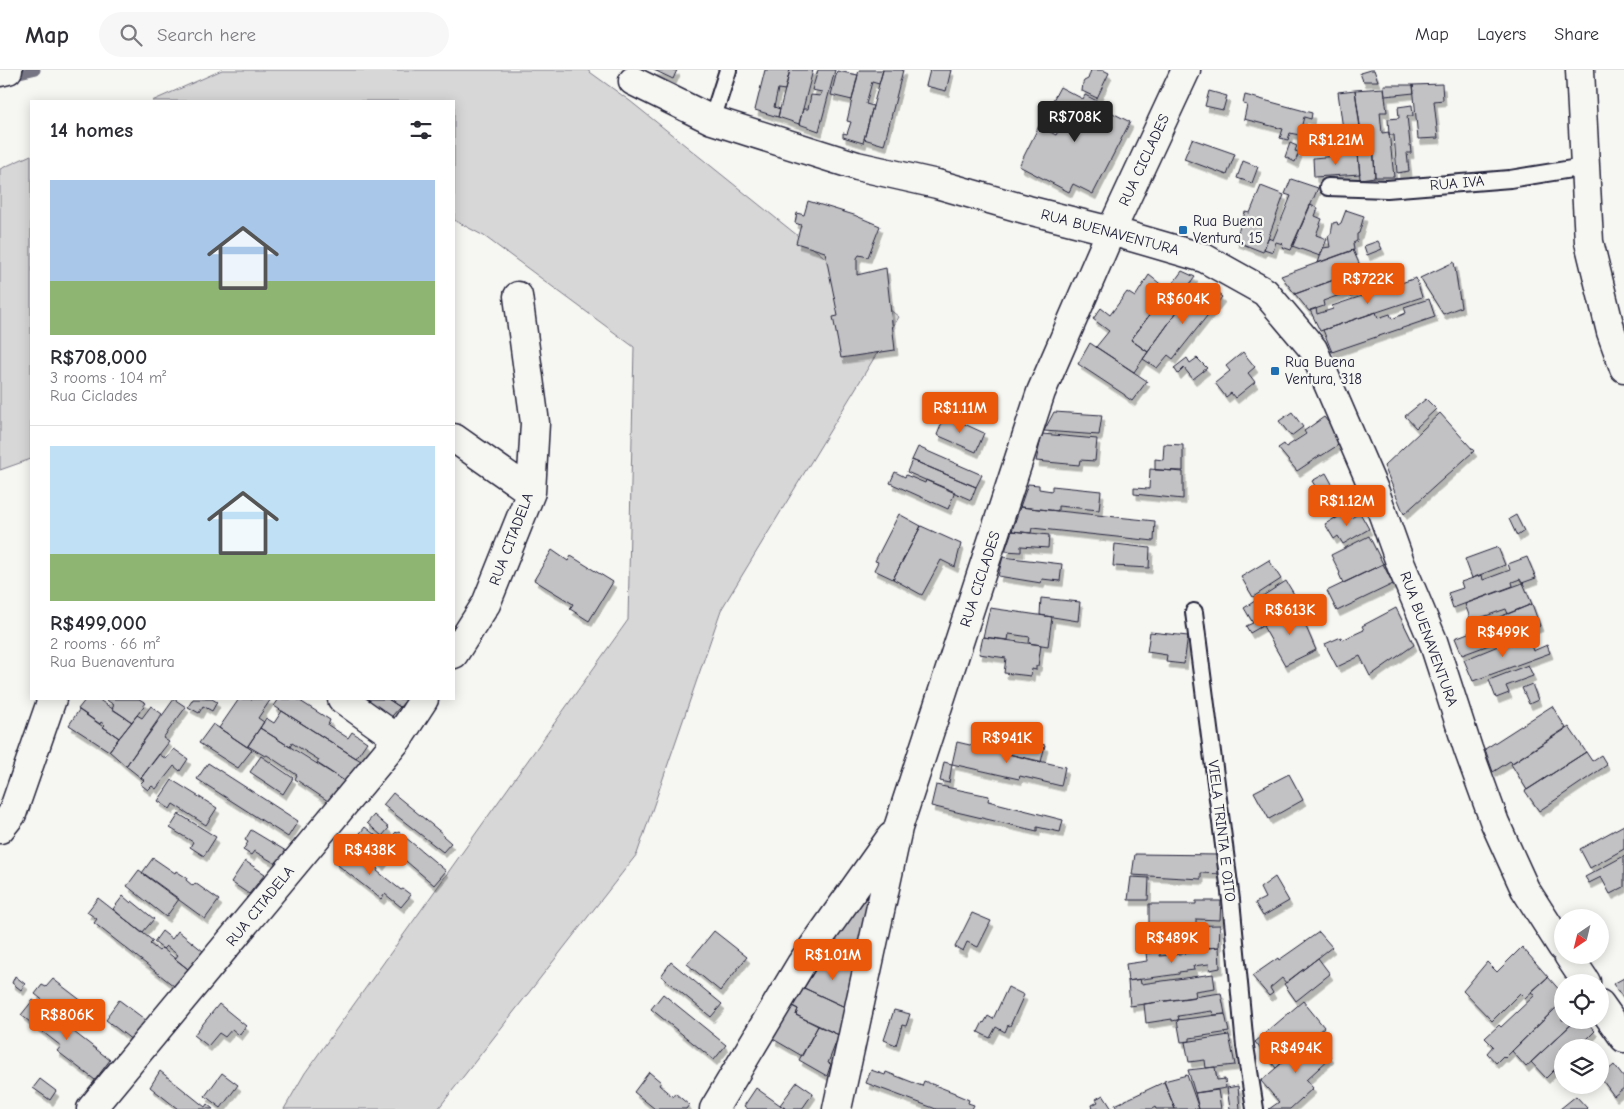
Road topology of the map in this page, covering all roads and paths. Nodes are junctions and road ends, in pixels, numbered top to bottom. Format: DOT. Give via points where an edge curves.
graph roads {
  1 [pos="8,70"];
  2 [pos="728,70"];
  3 [pos="1186,70"];
  4 [pos="1580,70"];
  5 [pos="0,72"];
  6 [pos="633,81"];
  7 [pos="712,120"];
  8 [pos="1584,167"];
  9 [pos="1328,187"];
  10 [pos="1111,231"];
  11 [pos="518,296"];
  12 [pos="1624,368"];
  13 [pos="455,439"];
  14 [pos="531,492"];
  15 [pos="1194,612"];
  16 [pos="455,652"];
  17 [pos="52,700"];
  18 [pos="343,700"];
  19 [pos="423,700"];
  20 [pos="398,739"];
  21 [pos="898,828"];
  22 [pos="0,829"];
  23 [pos="1554,935"];
  24 [pos="1609,1017"];
  25 [pos="1624,1038"];
  26 [pos="91,1109"];
  27 [pos="714,1109"];
  28 [pos="837,1109"];
  29 [pos="1256,1109"];
  1 -- 5 [label="street"];
  2 -- 7 [label="lane"];
  3 -- 10 [label="street, RUA CICLADES"];
  4 -- 8 [label="street"];
  6 -- 7 [label="street, RUA BUENAVENTURA"];
  7 -- 10 [label="street, RUA BUENAVENTURA" via="857,166"];
  8 -- 9 [label="lane, RUA IVA" via="1510,179 1387,189"];
  8 -- 12 [label="street" via="1589,242 1611,332"];
  10 -- 21 [label="street, RUA CICLADES" via="1041,392"];
  10 -- 23 [label="street, RUA BUENAVENTURA" via="1204,258 1266,292 1313,349 1375,492 1433,641 1495,824 1525,890"];
  11 -- 14 [label="street, RUA CITADELA" via="534,423"];
  13 -- 14 [label="street"];
  14 -- 16 [label="street, RUA CITADELA" via="486,604"];
  15 -- 29 [label="lane, VIELA TRINTA E OITO" via="1231,900 1245,1046"];
  17 -- 22 [label="street" via="12,814"];
  18 -- 20 [label="street"];
  19 -- 20 [label="street, RUA CITADELA"];
  20 -- 26 [label="street, RUA CITADELA"];
  21 -- 27 [label="street" via="801,964"];
  21 -- 28 [label="street, RUA CICLADES"];
  24 -- 25 [label="street"];
}
